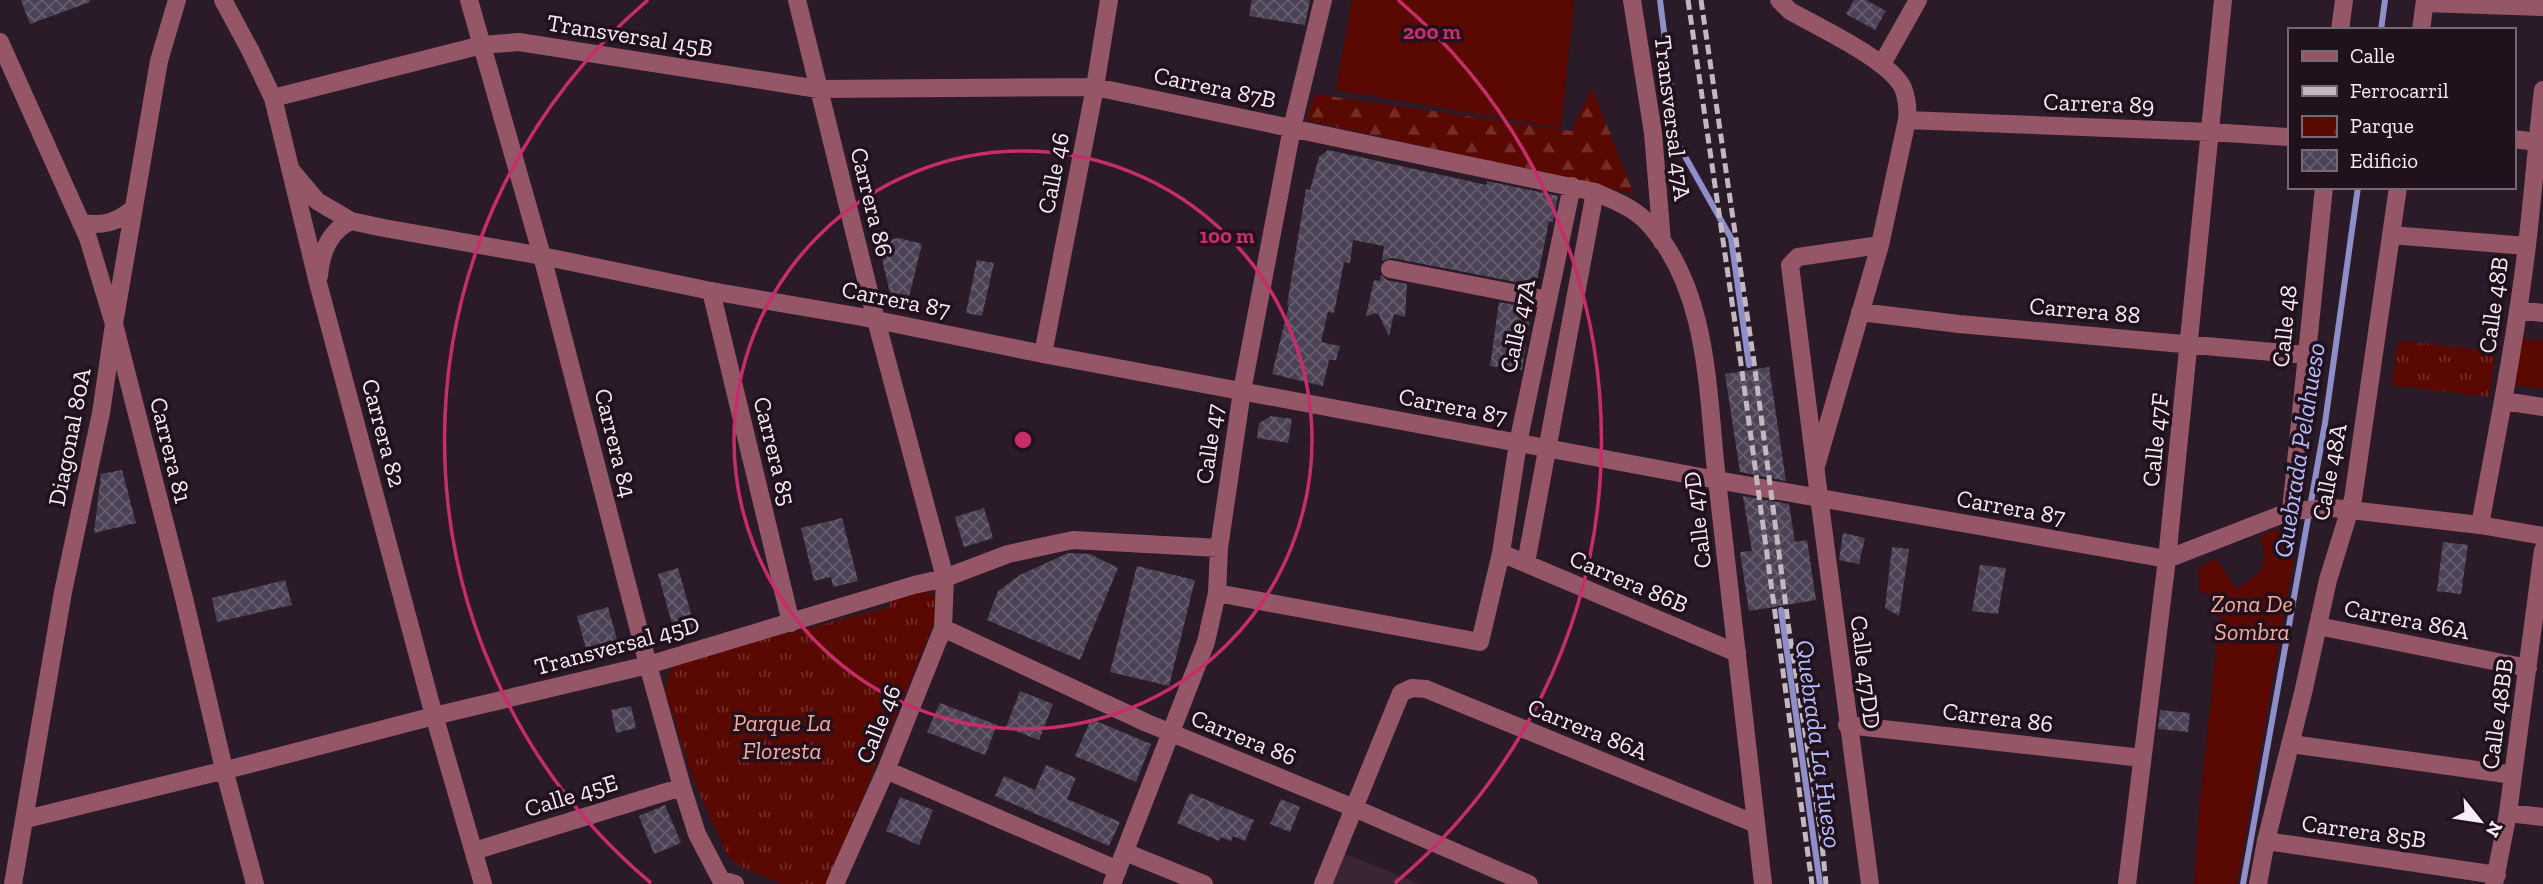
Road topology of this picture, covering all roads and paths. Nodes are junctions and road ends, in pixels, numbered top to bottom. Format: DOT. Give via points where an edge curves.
graph roads {
  1 [pos="177,0"];
  2 [pos="223,0"];
  3 [pos="469,0"];
  4 [pos="797,0"];
  5 [pos="1109,0"];
  6 [pos="1323,0"];
  7 [pos="1632,0"];
  8 [pos="1779,0"];
  9 [pos="1918,0"];
  10 [pos="2223,0"];
  11 [pos="2344,0"];
  12 [pos="2425,1"];
  13 [pos="2543,7"];
  14 [pos="2340,28"];
  15 [pos="2421,28"];
  16 [pos="0,42"];
  17 [pos="482,45"];
  18 [pos="1882,64"];
  19 [pos="1095,87"];
  20 [pos="818,89"];
  21 [pos="2543,90"];
  22 [pos="273,98"];
  23 [pos="1907,120"];
  24 [pos="1292,128"];
  25 [pos="2210,132"];
  26 [pos="2288,137"];
  27 [pos="2515,139"];
  28 [pos="2537,142"];
  29 [pos="291,170"];
  30 [pos="1572,186"];
  31 [pos="2538,186"];
  32 [pos="2324,189"];
  33 [pos="2398,189"];
  34 [pos="1595,192"];
  35 [pos="132,210"];
  36 [pos="351,220"];
  37 [pos="82,223"];
  38 [pos="2391,235"];
  39 [pos="1662,242"];
  40 [pos="1880,245"];
  41 [pos="2527,246"];
  42 [pos="542,256"];
  43 [pos="1390,270"];
  44 [pos="318,283"];
  45 [pos="711,291"];
  46 [pos="1548,300"];
  47 [pos="2518,310"];
  48 [pos="1860,312"];
  49 [pos="2543,313"];
  50 [pos="876,320"];
  51 [pos="114,324"];
  52 [pos="2189,345"];
  53 [pos="1043,354"];
  54 [pos="2306,355"];
  55 [pos="1242,391"];
  56 [pos="2504,401"];
  57 [pos="2543,407"];
  58 [pos="1518,443"];
  59 [pos="1546,448"];
  60 [pos="1816,466"];
  61 [pos="1717,480"];
  62 [pos="1819,497"];
  63 [pos="2341,508"];
  64 [pos="2297,511"];
  65 [pos="2480,525"];
  66 [pos="2543,536"];
  67 [pos="1219,548"];
  68 [pos="2543,550"];
  69 [pos="1501,553"];
  70 [pos="2167,559"];
  71 [pos="1526,563"];
  72 [pos="945,578"];
  73 [pos="1217,593"];
  74 [pos="791,623"];
  75 [pos="2318,626"];
  76 [pos="943,628"];
  77 [pos="2537,644"];
  78 [pos="1737,653"];
  79 [pos="648,665"];
  80 [pos="2528,668"];
  81 [pos="434,716"];
  82 [pos="1847,725"];
  83 [pos="1172,734"];
  84 [pos="2291,744"];
  85 [pos="2142,758"];
  86 [pos="224,769"];
  87 [pos="886,770"];
  88 [pos="2513,775"];
  89 [pos="682,787"];
  90 [pos="1354,808"];
  91 [pos="2508,813"];
  92 [pos="2543,817"];
  93 [pos="26,819"];
  94 [pos="1756,824"];
  95 [pos="2266,841"];
  96 [pos="474,851"];
  97 [pos="1125,852"];
  98 [pos="1115,877"];
  99 [pos="2496,879"];
  100 [pos="724,882"];
  101 [pos="13,884"];
  102 [pos="255,884"];
  103 [pos="483,884"];
  104 [pos="835,884"];
  105 [pos="1204,884"];
  106 [pos="1323,884"];
  107 [pos="1529,884"];
  108 [pos="1763,884"];
  109 [pos="1870,884"];
  110 [pos="2127,884"];
  111 [pos="2258,884"];
  1 -- 35 [label="street, Diagonal 80A" via="159,61"];
  2 -- 22 [label="street, Carrera 82"];
  3 -- 17 [label="street, Carrera 84"];
  4 -- 20 [label="street, Carrera 86"];
  5 -- 19 [label="street, Calle 46"];
  6 -- 24 [label="street, Calle 47"];
  7 -- 39 [label="street, Transversal 47A" via="1653,133"];
  8 -- 18 [label="street"];
  9 -- 18 [label="street"];
  10 -- 25 [label="street, Calle 47F"];
  11 -- 14 [label="street"];
  12 -- 13 [label="street"];
  12 -- 15 [label="street"];
  16 -- 37 [label="street, Carrera 81"];
  17 -- 20 [label="street, Transversal 45B" via="519,42"];
  17 -- 22 [label="street, Transversal 45B"];
  17 -- 42 [label="street, Carrera 84"];
  18 -- 23 [label="street, Calle 47DD" via="1902,87"];
  19 -- 20 [label="street, Carrera 87B"];
  19 -- 24 [label="street, Carrera 87B"];
  19 -- 53 [label="street, Calle 46"];
  20 -- 50 [label="street, Carrera 86"];
  21 -- 28 [label="street, Calle 48B"];
  22 -- 29 [label="street, Carrera 82"];
  23 -- 25 [label="street, Carrera 89"];
  23 -- 40 [label="street, Calle 47DD"];
  24 -- 30 [label="street, Carrera 87B"];
  24 -- 55 [label="street, Calle 47"];
  25 -- 26 [label="street, Carrera 89"];
  25 -- 52 [label="street, Calle 47F"];
  27 -- 28 [label="street"];
  28 -- 31 [label="street, Calle 48B"];
  29 -- 36 [label="street, Carrera 87" via="317,201"];
  29 -- 44 [label="street, Carrera 82"];
  30 -- 34 [label="street, Carrera 87B"];
  30 -- 46 [label="street, Calle 47A"];
  31 -- 41 [label="street, Calle 48B"];
  32 -- 54 [label="street, Calle 48"];
  33 -- 38 [label="street, Calle 48A"];
  34 -- 39 [label="street, Calle 47D" via="1628,207"];
  34 -- 59 [label="street, Calle 47A"];
  35 -- 37 [label="street" via="118,221"];
  35 -- 51 [label="street, Diagonal 80A"];
  36 -- 42 [label="street, Carrera 87"];
  36 -- 44 [label="street" via="337,227 325,246"];
  37 -- 51 [label="street, Carrera 81"];
  38 -- 41 [label="street"];
  38 -- 63 [label="street, Calle 48A"];
  39 -- 61 [label="street, Calle 47D" via="1688,290 1699,327"];
  40 -- 48 [label="street, Calle 47DD"];
  40 -- 60 [label="street, Calle 47DD" via="1798,257 1790,265"];
  41 -- 47 [label="street, Calle 48B"];
  42 -- 45 [label="street, Carrera 87"];
  42 -- 79 [label="street, Carrera 84"];
  43 -- 46 [label="street"];
  44 -- 81 [label="street, Carrera 82"];
  45 -- 50 [label="street, Carrera 87"];
  45 -- 74 [label="street, Carrera 85"];
  46 -- 58 [label="street, Calle 47A"];
  47 -- 49 [label="street"];
  47 -- 56 [label="street, Calle 48B"];
  48 -- 52 [label="street, Carrera 88"];
  48 -- 60 [label="street, Calle 47DD"];
  50 -- 53 [label="street, Carrera 87"];
  50 -- 72 [label="street, Carrera 86"];
  51 -- 86 [label="street, Carrera 81"];
  51 -- 93 [label="street, Diagonal 80A"];
  52 -- 54 [label="street, Carrera 88"];
  52 -- 70 [label="street, Calle 47F"];
  53 -- 55 [label="street, Carrera 87"];
  54 -- 64 [label="street, Calle 48"];
  55 -- 58 [label="street, Carrera 87"];
  55 -- 67 [label="street, Calle 47"];
  56 -- 57 [label="street"];
  56 -- 65 [label="street, Calle 48B"];
  58 -- 59 [label="street, Carrera 87"];
  58 -- 69 [label="street, Calle 47A"];
  59 -- 61 [label="street, Carrera 87"];
  59 -- 71 [label="street, Calle 47A"];
  60 -- 62 [label="street, Calle 47DD"];
  61 -- 62 [label="street, Carrera 87"];
  61 -- 78 [label="street, Calle 47D"];
  62 -- 70 [label="street, Carrera 87"];
  62 -- 82 [label="street, Calle 47DD"];
  63 -- 64 [label="street"];
  63 -- 65 [label="street"];
  63 -- 75 [label="street, Calle 48A"];
  64 -- 70 [label="street"];
  65 -- 66 [label="street"];
  67 -- 72 [label="street, Transversal 45D" via="1073,540 1008,554"];
  67 -- 73 [label="street, Calle 47"];
  68 -- 77 [label="street, Calle 48BB"];
  69 -- 71 [label="street, Carrera 86B"];
  69 -- 73 [label="street, Calle 47A" via="1480,642"];
  70 -- 85 [label="street, Calle 47F"];
  71 -- 78 [label="street, Carrera 86B"];
  72 -- 74 [label="street, Transversal 45D"];
  72 -- 76 [label="street, Calle 46"];
  73 -- 83 [label="street, Calle 47" via="1206,642"];
  74 -- 79 [label="street, Transversal 45D"];
  75 -- 80 [label="street, Carrera 86A"];
  75 -- 84 [label="street, Calle 48A"];
  76 -- 83 [label="street, Carrera 86"];
  76 -- 87 [label="street, Calle 46"];
  77 -- 80 [label="street, Calle 48BB"];
  78 -- 94 [label="street, Calle 47D"];
  79 -- 81 [label="street, Transversal 45D"];
  79 -- 89 [label="street, Carrera 84"];
  80 -- 88 [label="street, Calle 48BB"];
  81 -- 86 [label="street, Transversal 45D"];
  81 -- 96 [label="street, Carrera 82"];
  82 -- 85 [label="street, Carrera 86"];
  82 -- 109 [label="street, Calle 47DD"];
  83 -- 90 [label="street, Carrera 86"];
  83 -- 97 [label="street, Calle 47"];
  84 -- 88 [label="street"];
  84 -- 95 [label="street, Calle 48A"];
  85 -- 110 [label="street, Calle 47F"];
  86 -- 93 [label="street, Transversal 45D"];
  86 -- 102 [label="street, Carrera 81"];
  87 -- 98 [label="street"];
  87 -- 104 [label="street, Calle 46"];
  88 -- 91 [label="street, Calle 48BB"];
  89 -- 96 [label="street, Calle 45E"];
  89 -- 100 [label="street, Carrera 84" via="697,834"];
  90 -- 94 [label="street, Carrera 86A" via="1401,693 1412,688 1426,689"];
  90 -- 106 [label="street"];
  90 -- 107 [label="street, Carrera 86"];
  91 -- 92 [label="street"];
  91 -- 99 [label="street, Calle 48BB"];
  93 -- 101 [label="street, Diagonal 80A"];
  94 -- 108 [label="street, Calle 47D"];
  95 -- 99 [label="street, Carrera 85B"];
  95 -- 111 [label="street, Calle 48A"];
  96 -- 103 [label="street, Carrera 82"];
  97 -- 98 [label="street, Calle 47"];
  97 -- 105 [label="street"];
}
